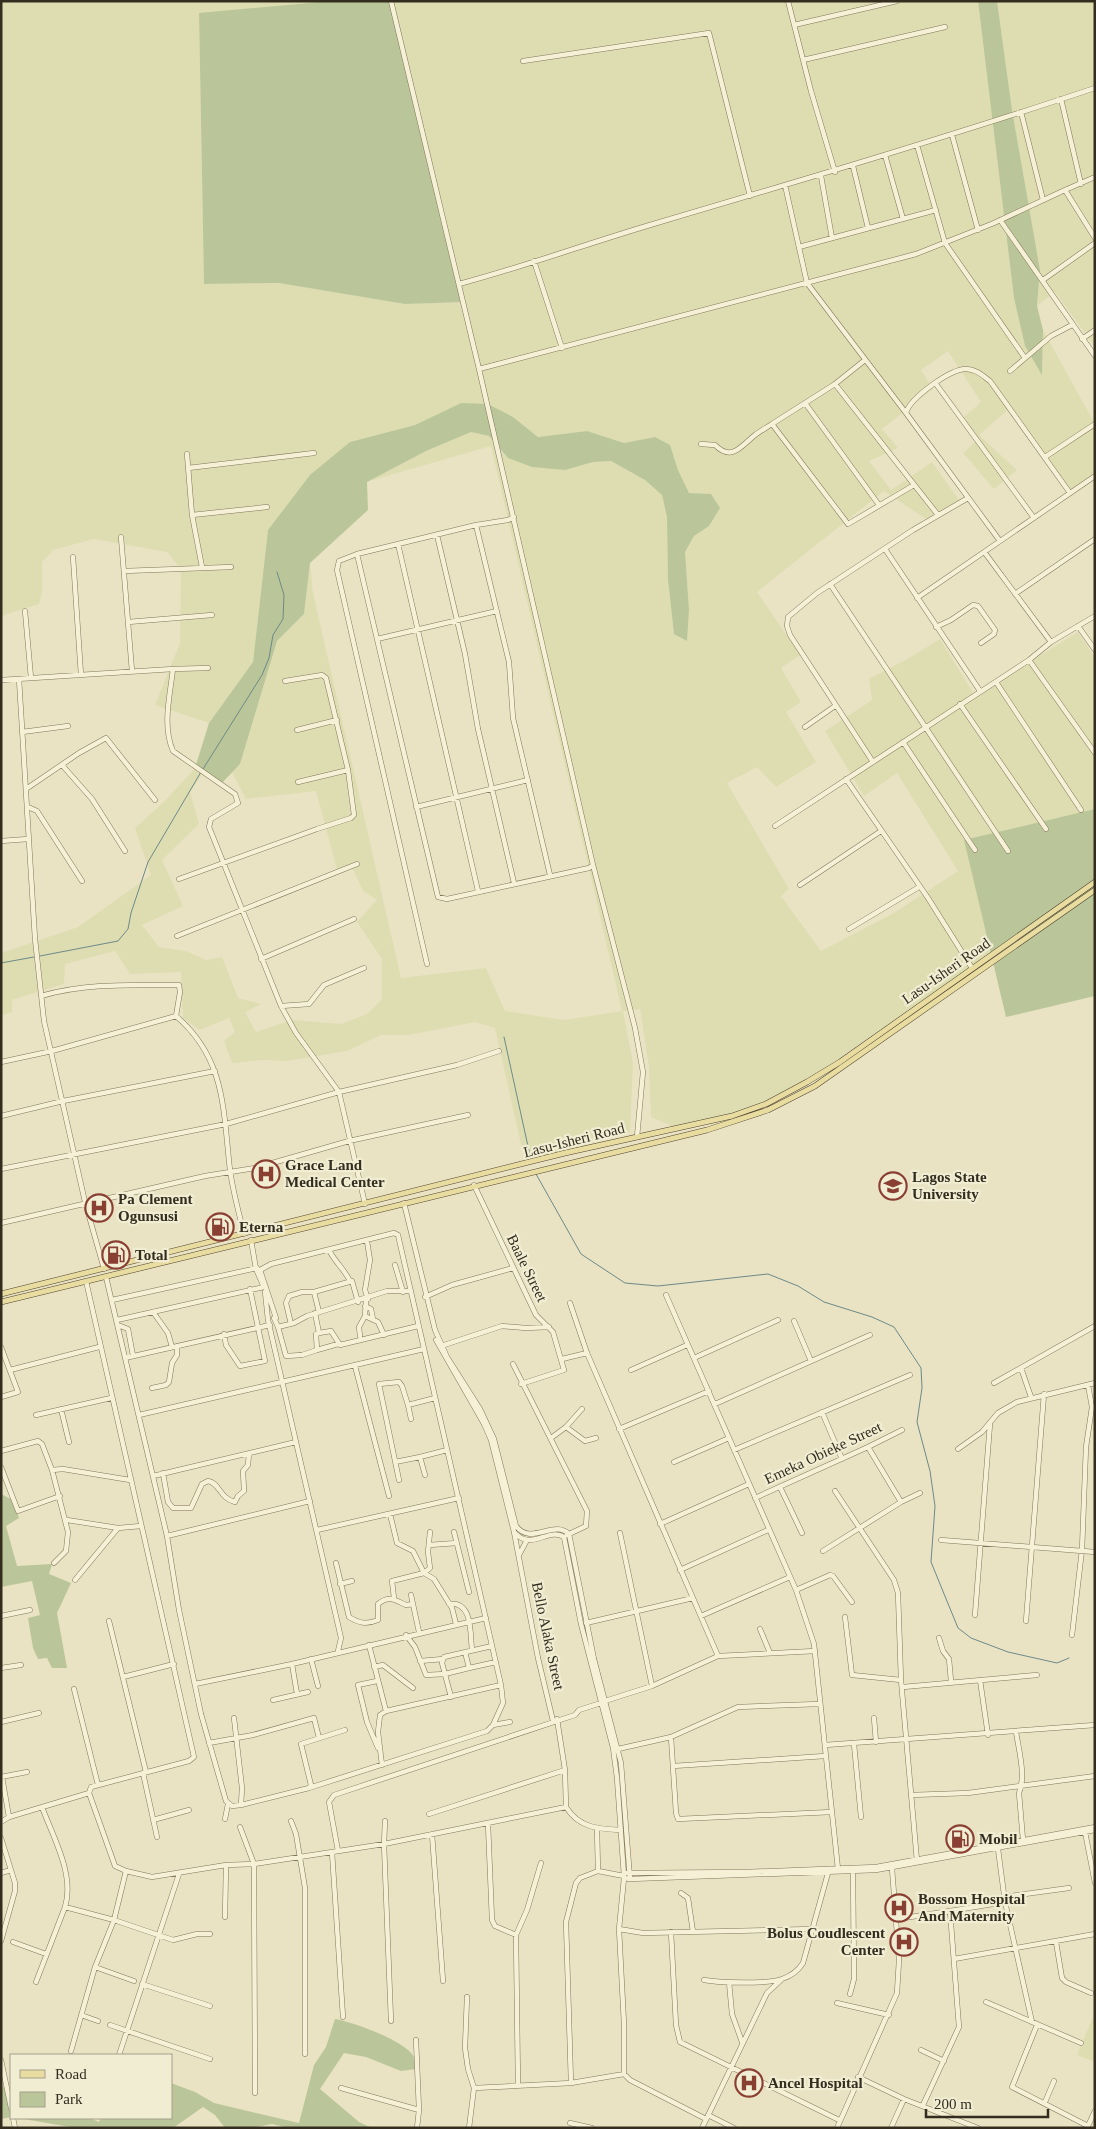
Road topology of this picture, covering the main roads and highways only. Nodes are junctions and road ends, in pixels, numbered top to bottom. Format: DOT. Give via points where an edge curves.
graph roads {
  1 [pos="1095,882"];
  2 [pos="1095,890"];
  3 [pos="159,1256"];
  4 [pos="160,1263"];
  5 [pos="1,1294"];
  6 [pos="1,1302"];
  1 -- 3 [label="main road, Lasu-Isheri Road" via="826,1071 766,1104 732,1116 536,1161"];
  2 -- 4 [label="main road, Lasu-Isheri Road" via="844,1067 780,1104 735,1122"];
  3 -- 4 [label="main road"];
  3 -- 5 [label="main road, Lasu-Isheri Road"];
  4 -- 6 [label="main road, Lasu-Isheri Road"];
}
